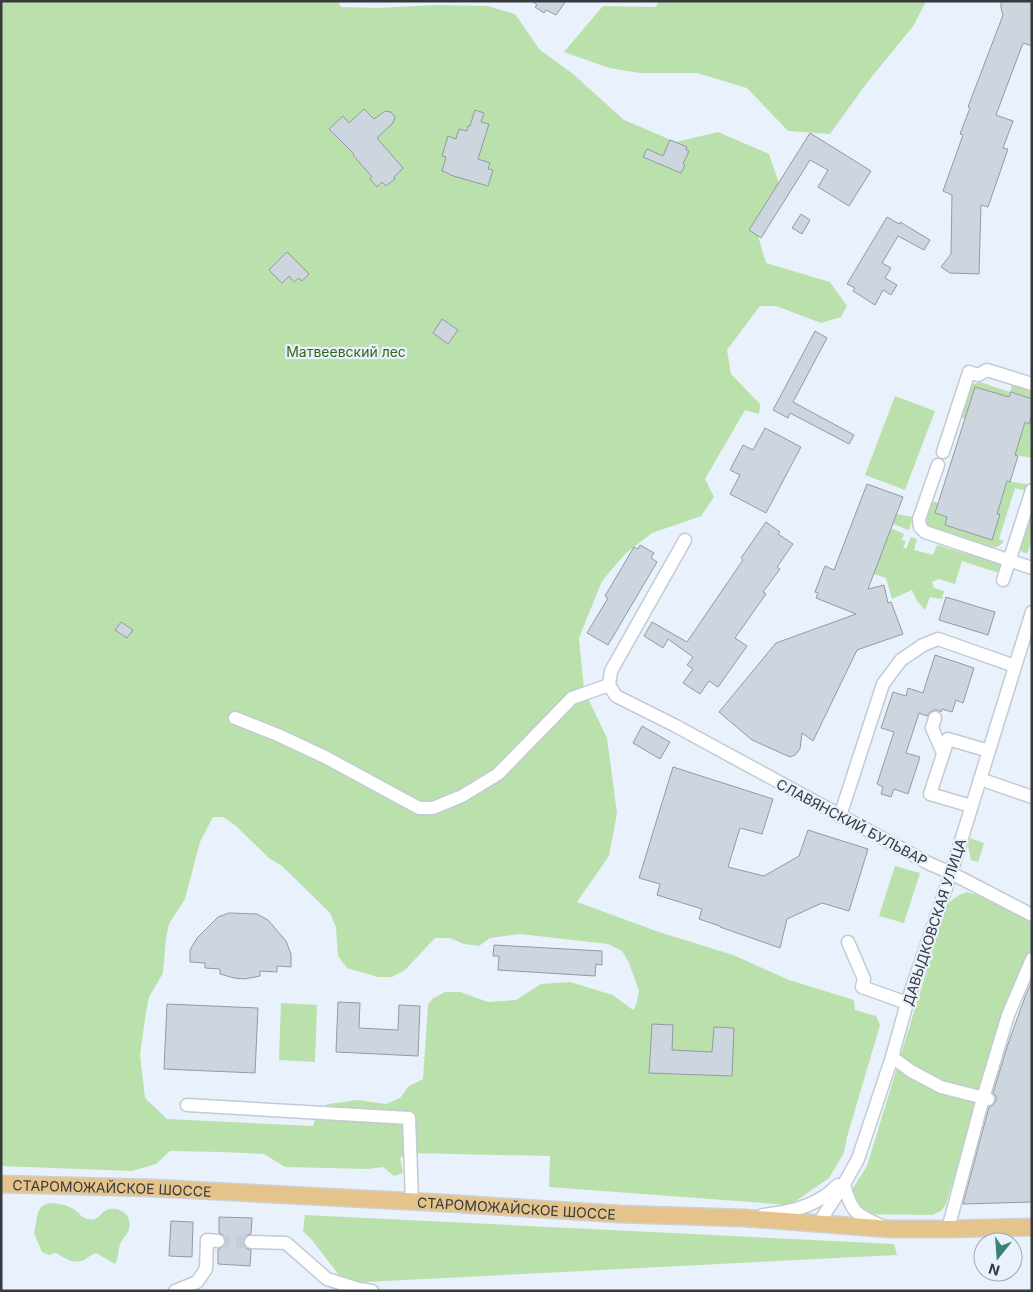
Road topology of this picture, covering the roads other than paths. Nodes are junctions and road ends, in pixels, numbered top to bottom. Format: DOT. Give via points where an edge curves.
graph roads {
  1 [pos="1032,384"];
  2 [pos="943,452"];
  3 [pos="938,465"];
  4 [pos="1032,490"];
  5 [pos="685,540"];
  6 [pos="1010,560"];
  7 [pos="1032,568"];
  8 [pos="1003,580"];
  9 [pos="1032,612"];
  10 [pos="932,632"];
  11 [pos="1016,662"];
  12 [pos="609,685"];
  13 [pos="235,718"];
  14 [pos="935,718"];
  15 [pos="989,751"];
  16 [pos="944,753"];
  17 [pos="980,780"];
  18 [pos="1032,797"];
  19 [pos="971,806"];
  20 [pos="840,816"];
  21 [pos="950,873"];
  22 [pos="1032,915"];
  23 [pos="848,942"];
  24 [pos="1032,959"];
  25 [pos="907,1003"];
  26 [pos="892,1057"];
  27 [pos="986,1098"];
  28 [pos="187,1105"];
  29 [pos="848,1179"];
  30 [pos="1,1184"];
  31 [pos="412,1201"];
  32 [pos="745,1218"];
  33 [pos="818,1224"];
  34 [pos="1032,1227"];
  35 [pos="891,1229"];
  36 [pos="948,1230"];
  37 [pos="218,1241"];
  38 [pos="251,1242"];
  39 [pos="175,1291"];
  40 [pos="372,1291"];
  1 -- 2 [label="street" via="986,370 978,375 969,372"];
  3 -- 6 [label="street" via="919,519 920,527 925,532"];
  4 -- 6 [label="street"];
  5 -- 12 [label="street" via="611,671"];
  6 -- 7 [label="street"];
  6 -- 8 [label="street"];
  9 -- 11 [label="street, ДАВЫДКОВСКАЯ УЛИЦА"];
  10 -- 11 [label="street"];
  11 -- 15 [label="street, ДАВЫДКОВСКАЯ УЛИЦА"];
  11 -- 20 [label="street" via="938,639 901,660 883,684"];
  12 -- 13 [label="street" via="572,698 498,774 462,796 433,808 419,808 325,757"];
  12 -- 20 [label="street, СЛАВЯНСКИЙ БУЛЬВАР" via="616,696"];
  14 -- 16 [label="street" via="932,728"];
  15 -- 16 [label="street" via="948,739"];
  15 -- 17 [label="street, ДАВЫДКОВСКАЯ УЛИЦА"];
  16 -- 19 [label="street" via="930,794"];
  17 -- 18 [label="street"];
  17 -- 19 [label="street, ДАВЫДКОВСКАЯ УЛИЦА"];
  19 -- 21 [label="street, ДАВЫДКОВСКАЯ УЛИЦА"];
  20 -- 21 [label="street, СЛАВЯНСКИЙ БУЛЬВАР"];
  21 -- 22 [label="street, СЛАВЯНСКИЙ БУЛЬВАР"];
  21 -- 25 [label="street, ДАВЫДКОВСКАЯ УЛИЦА"];
  23 -- 25 [label="street" via="864,979 862,987"];
  24 -- 27 [label="street" via="1008,1015"];
  25 -- 26 [label="street, ДАВЫДКОВСКАЯ УЛИЦА"];
  26 -- 27 [label="street" via="941,1087"];
  26 -- 29 [label="street, ДАВЫДКОВСКАЯ УЛИЦА" via="858,1159"];
  27 -- 36 [label="street"];
  28 -- 31 [label="street" via="409,1118"];
  29 -- 32 [label="street" via="824,1197 801,1208"];
  29 -- 33 [label="street, ДАВЫДКОВСКАЯ УЛИЦА"];
  29 -- 35 [label="street" via="850,1204 859,1215"];
  30 -- 31 [label="main road, СТАРОМОЖАЙСКОЕ ШОССЕ"];
  31 -- 32 [label="main road, СТАРОМОЖАЙСКОЕ ШОССЕ"];
  32 -- 33 [label="main road, СТАРОМОЖАЙСКОЕ ШОССЕ"];
  33 -- 35 [label="main road, СТАРОМОЖАЙСКОЕ ШОССЕ"];
  34 -- 36 [label="main road, СТАРОМОЖАЙСКОЕ ШОССЕ"];
  35 -- 36 [label="main road, СТАРОМОЖАЙСКОЕ ШОССЕ"];
  37 -- 39 [label="street" via="207,1240 206,1269 197,1282"];
  38 -- 40 [label="street" via="286,1243 327,1279"];
}
